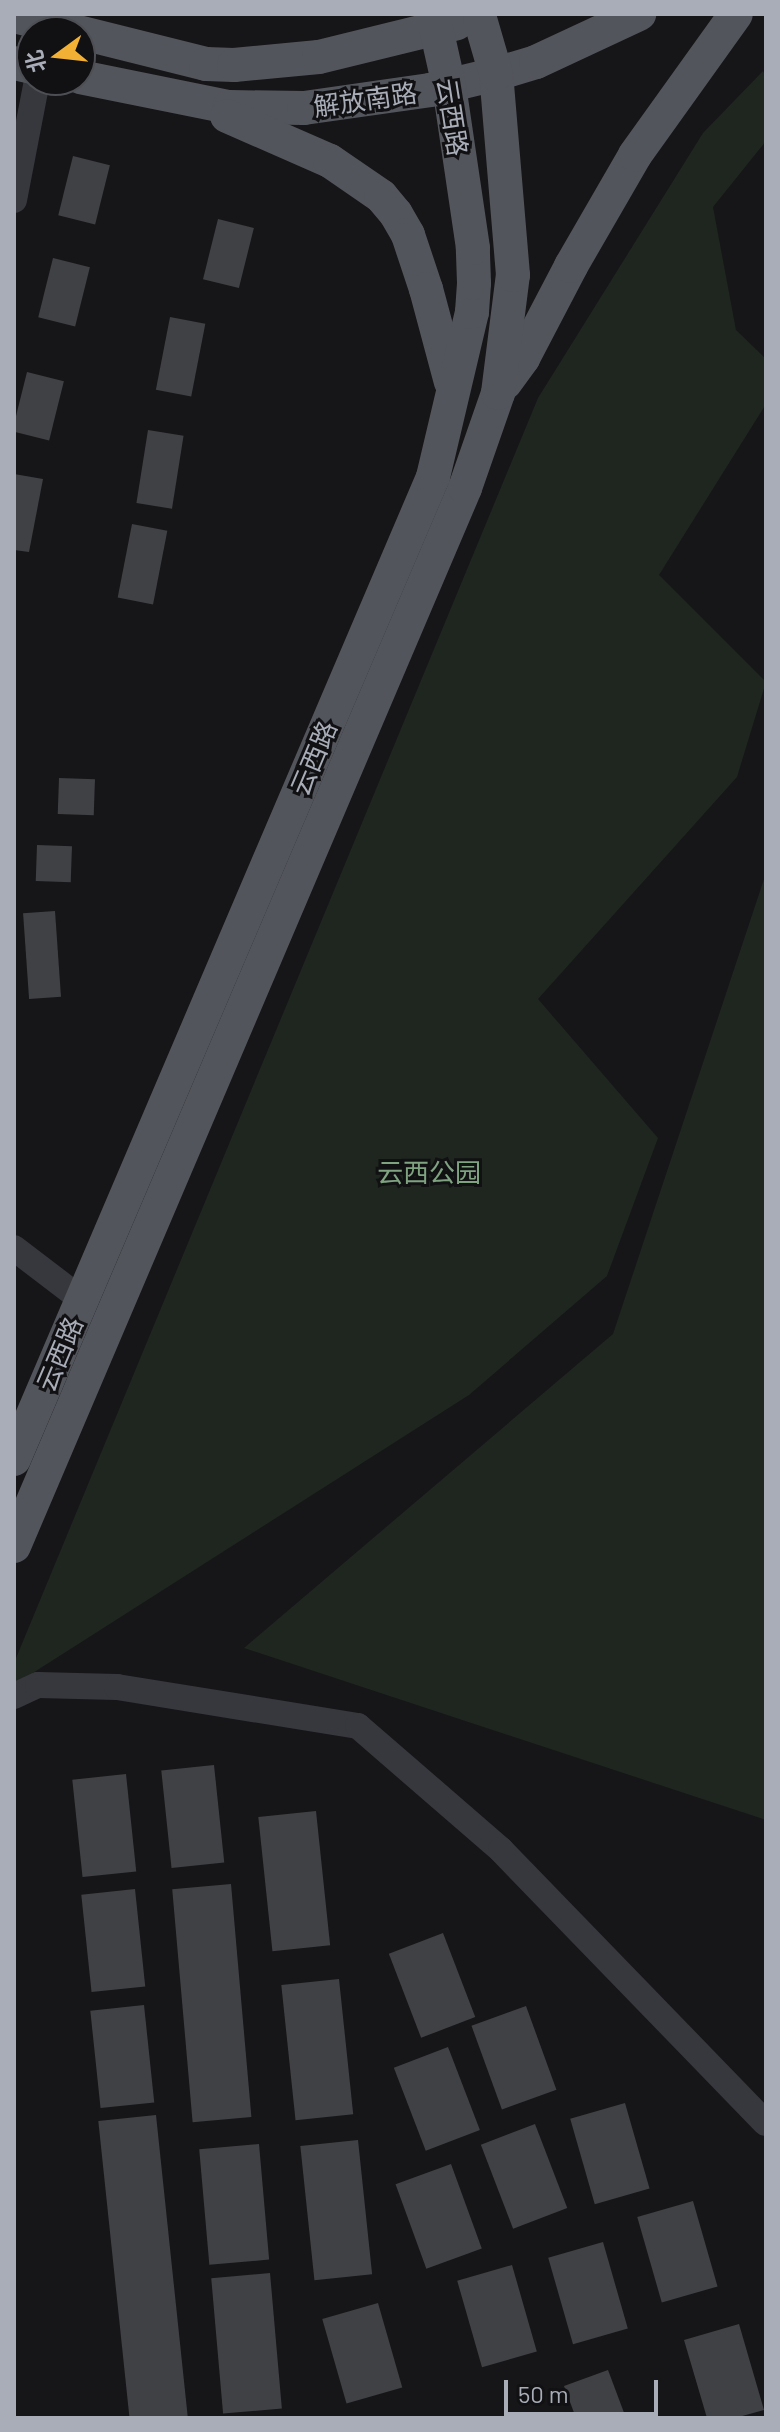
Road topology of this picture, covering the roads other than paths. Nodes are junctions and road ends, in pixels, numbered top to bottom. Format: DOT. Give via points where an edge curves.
graph roads {
  1 [pos="639,14"];
  2 [pos="736,14"];
  3 [pos="488,16"];
  4 [pos="436,28"];
  5 [pos="96,36"];
  6 [pos="496,74"];
  7 [pos="96,81"];
  8 [pos="449,86"];
  9 [pos="23,96"];
  10 [pos="198,103"];
  11 [pos="14,200"];
  12 [pos="453,392"];
  13 [pos="498,393"];
  14 [pos="14,1248"];
  15 [pos="82,1300"];
  16 [pos="14,1459"];
  17 [pos="14,1546"];
  18 [pos="14,1696"];
  19 [pos="766,2123"];
  1 -- 6 [label="main road, 解放南路" via="536,62"];
  2 -- 13 [label="main road, 云西路" via="635,155 523,358"];
  3 -- 4 [label="main road, 解放南路"];
  3 -- 6 [label="main road, 云西路"];
  4 -- 5 [label="main road, 解放南路" via="319,57 234,65 206,64"];
  4 -- 8 [label="main road, 云西路"];
  6 -- 8 [label="main road, 解放南路"];
  6 -- 13 [label="main road, 云西路" via="513,275"];
  7 -- 10 [label="main road, 解放南路"];
  8 -- 10 [label="main road, 解放南路" via="293,108"];
  8 -- 12 [label="main road, 云西路" via="474,283"];
  9 -- 11 [label="street"];
  10 -- 12 [label="main road" via="330,161 381,196 408,235"];
  12 -- 15 [label="main road, 云西路" via="433,477"];
  13 -- 17 [label="main road, 云西路" via="465,488"];
  14 -- 15 [label="street"];
  15 -- 16 [label="main road, 云西路"];
  18 -- 19 [label="street" via="38,1685 117,1687 358,1726 501,1850"];
}
